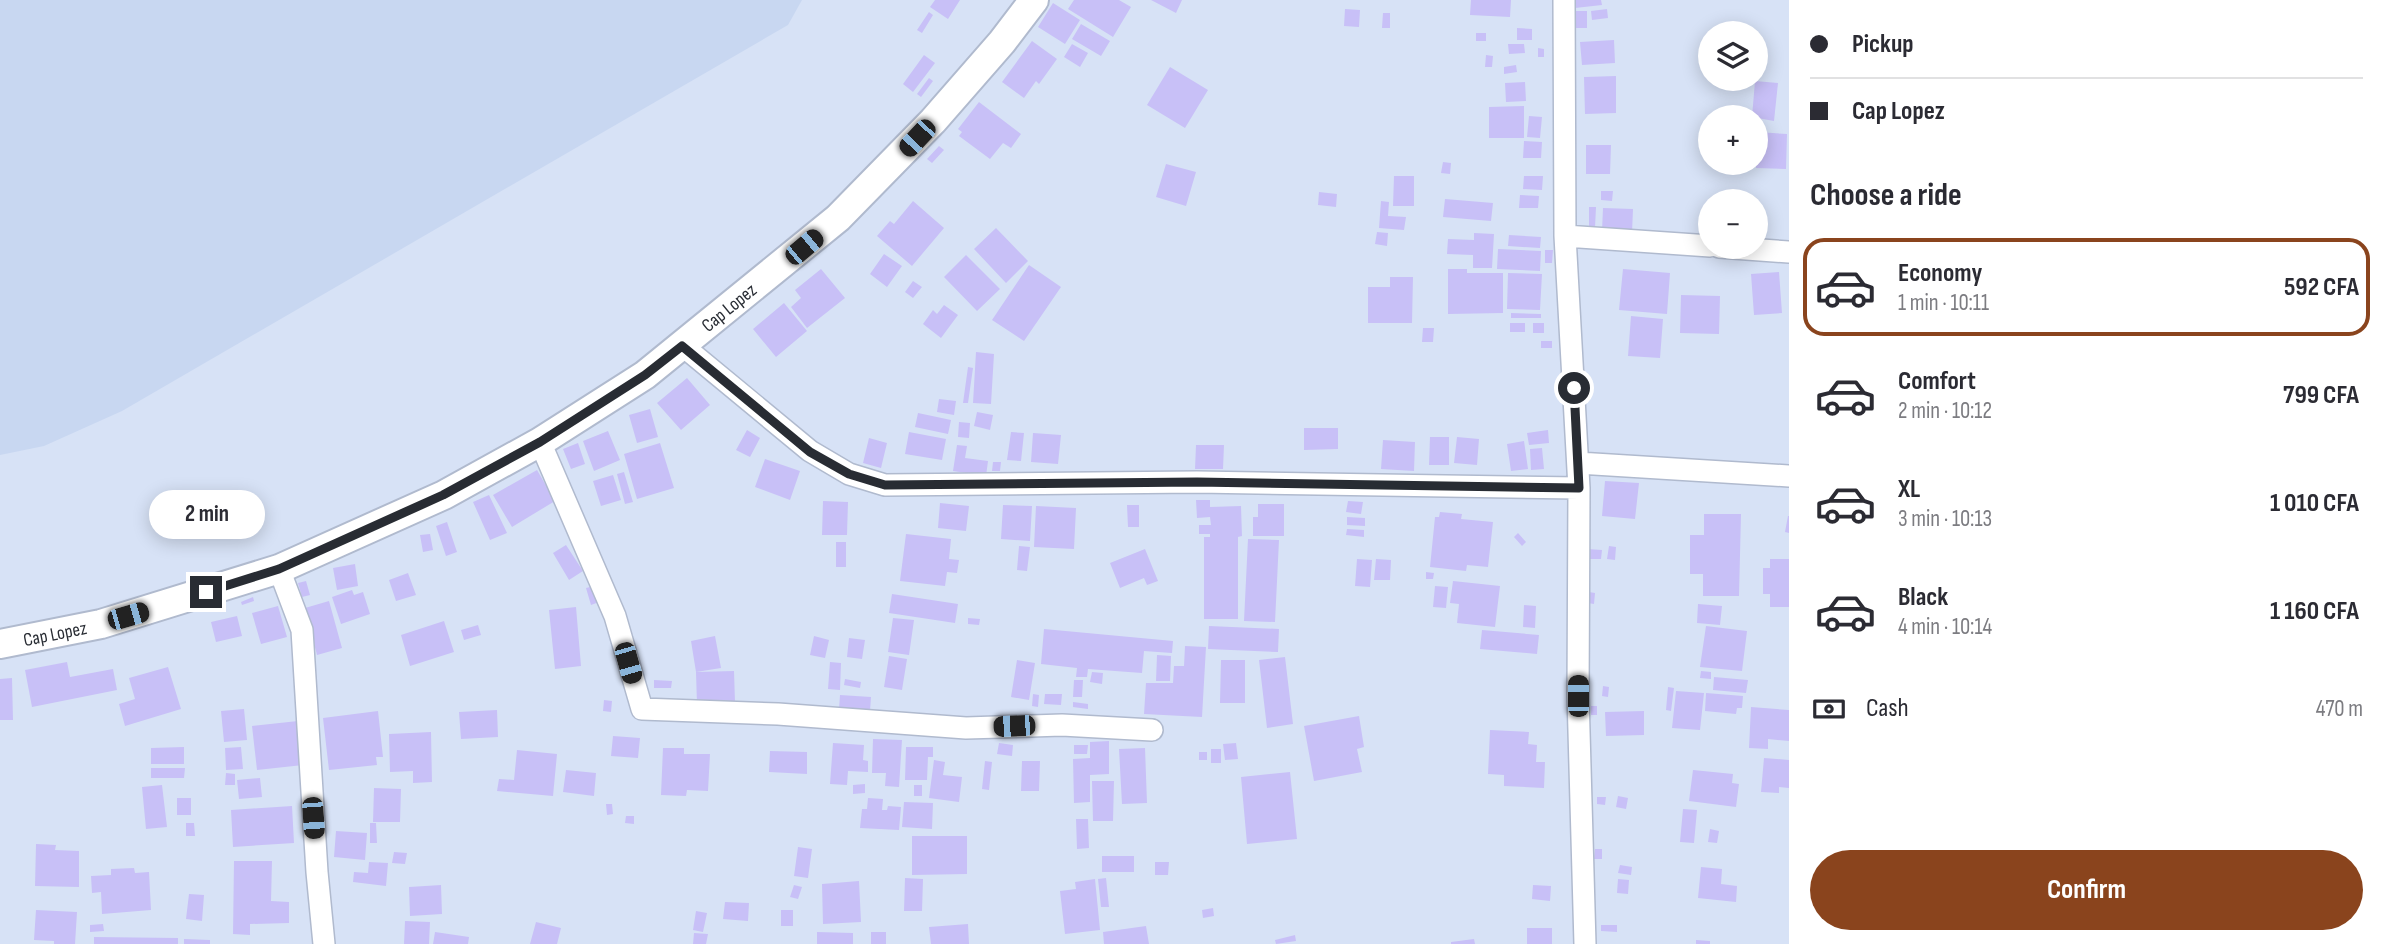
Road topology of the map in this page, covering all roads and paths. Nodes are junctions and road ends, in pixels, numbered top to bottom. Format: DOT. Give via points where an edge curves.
graph roads {
  1 [pos="1034,0"];
  2 [pos="1564,0"];
  3 [pos="1565,236"];
  4 [pos="1698,245"];
  5 [pos="1768,250"];
  6 [pos="1789,251"];
  7 [pos="682,346"];
  8 [pos="540,442"];
  9 [pos="1578,463"];
  10 [pos="1789,476"];
  11 [pos="1579,488"];
  12 [pos="279,569"];
  13 [pos="0,644"];
  14 [pos="1152,730"];
  15 [pos="324,944"];
  16 [pos="1585,944"];
  1 -- 7 [label="street, Cap Lopez" via="886,172 838,218"];
  2 -- 3 [label="street"];
  3 -- 4 [label="street"];
  3 -- 9 [label="street"];
  5 -- 6 [label="street"];
  7 -- 8 [label="street, Cap Lopez"];
  7 -- 11 [label="street" via="810,452 849,474 885,485 1197,482"];
  8 -- 12 [label="street, Cap Lopez" via="443,495"];
  8 -- 14 [label="street" via="615,616 642,709 966,727 1062,725"];
  9 -- 10 [label="street"];
  9 -- 11 [label="street"];
  11 -- 16 [label="street" via="1578,696"];
  12 -- 13 [label="street, Cap Lopez" via="101,624"];
  12 -- 15 [label="street" via="302,630"];
}
